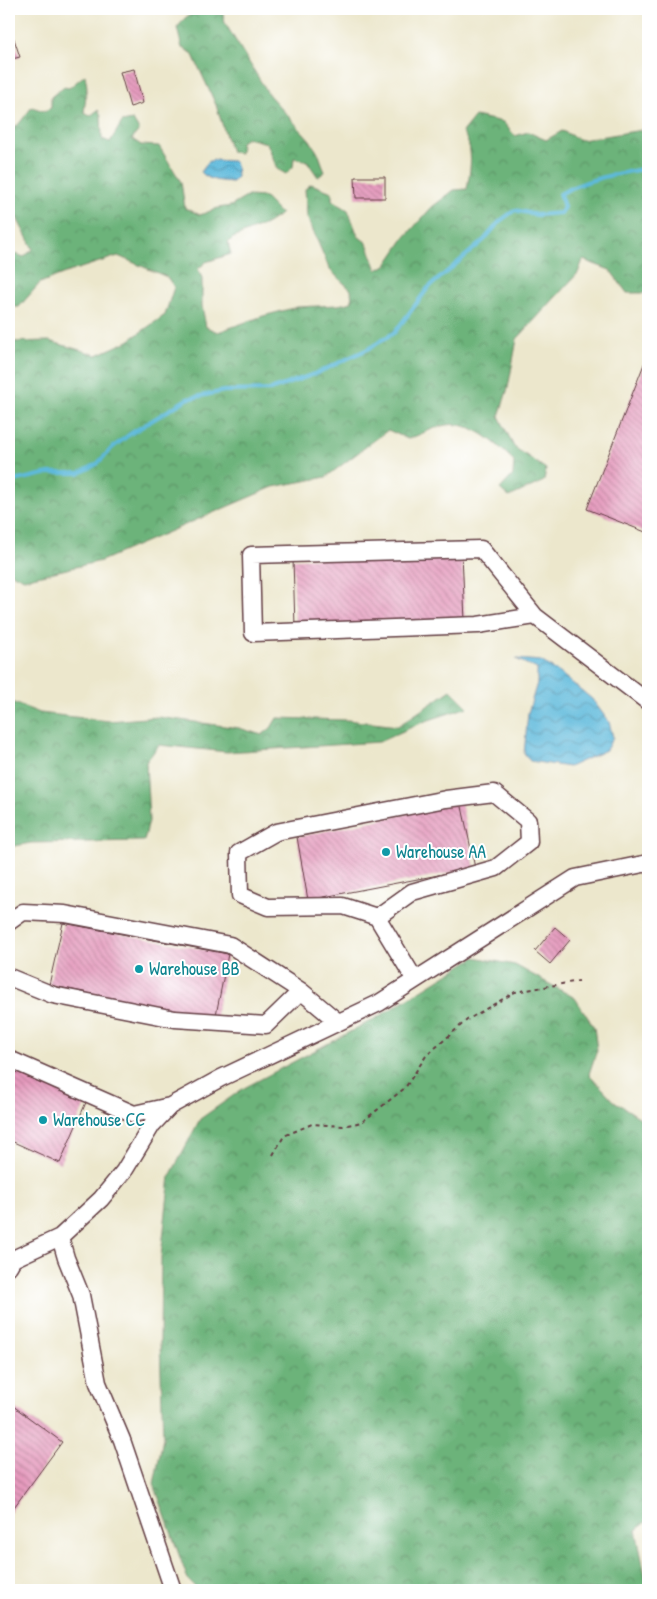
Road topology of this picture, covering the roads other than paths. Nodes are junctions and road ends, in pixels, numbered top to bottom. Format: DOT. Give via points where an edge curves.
graph roads {
  1 [pos="535,616"];
  2 [pos="648,702"];
  3 [pos="648,863"];
  4 [pos="9,903"];
  5 [pos="24,912"];
  6 [pos="377,917"];
  7 [pos="9,922"];
  8 [pos="9,978"];
  9 [pos="415,980"];
  10 [pos="301,991"];
  11 [pos="338,1022"];
  12 [pos="9,1059"];
  13 [pos="170,1106"];
  14 [pos="60,1237"];
  15 [pos="9,1266"];
  16 [pos="173,1590"];
  1 -- 1 [label="lane" via="480,548 251,556 253,633 478,625"];
  1 -- 2 [label="lane"];
  3 -- 9 [label="lane" via="574,878"];
  4 -- 5 [label="lane"];
  5 -- 7 [label="lane"];
  5 -- 10 [label="lane" via="65,914 230,946"];
  6 -- 6 [label="lane" via="343,906 268,907 240,895 239,854 276,832 494,792 528,821 529,842 496,868 412,892"];
  6 -- 9 [label="lane"];
  8 -- 10 [label="lane" via="53,995 176,1019 266,1025"];
  9 -- 11 [label="lane" via="380,1003"];
  10 -- 11 [label="lane"];
  11 -- 13 [label="lane"];
  12 -- 13 [label="lane" via="134,1114"];
  13 -- 14 [label="lane" via="152,1125 124,1171 101,1199"];
  14 -- 15 [label="lane" via="13,1259"];
  14 -- 16 [label="lane" via="81,1295 98,1383 122,1440"];
}
